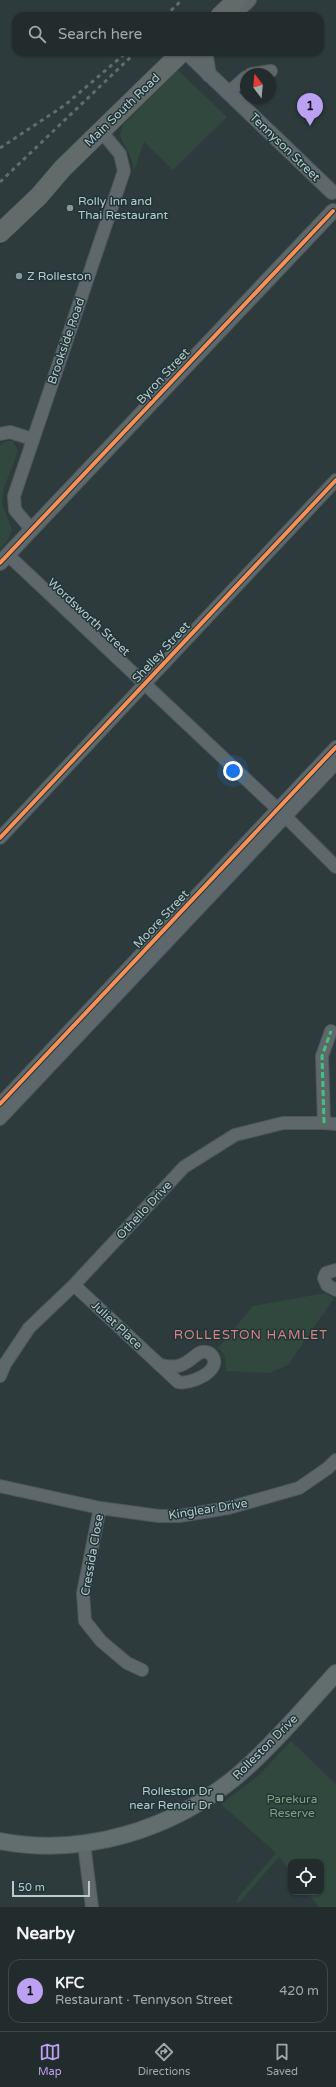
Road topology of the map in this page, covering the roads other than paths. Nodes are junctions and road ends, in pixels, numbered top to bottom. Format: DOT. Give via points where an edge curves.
graph roads {
  1 [pos="237,0"];
  2 [pos="249,0"];
  3 [pos="224,12"];
  4 [pos="236,12"];
  5 [pos="178,56"];
  6 [pos="190,56"];
  7 [pos="206,56"];
  8 [pos="209,75"];
  9 [pos="240,82"];
  10 [pos="228,93"];
  11 [pos="101,131"];
  12 [pos="63,168"];
  13 [pos="334,190"];
  14 [pos="334,212"];
  15 [pos="0,220"];
  16 [pos="0,233"];
  17 [pos="0,434"];
  18 [pos="32,439"];
  19 [pos="336,480"];
  20 [pos="32,530"];
  21 [pos="4,559"];
  22 [pos="145,684"];
  23 [pos="336,747"];
  24 [pos="336,763"];
  25 [pos="282,813"];
  26 [pos="0,838"];
  27 [pos="336,867"];
  28 [pos="331,1031"];
  29 [pos="0,1104"];
  30 [pos="0,1119"];
  31 [pos="324,1123"];
  32 [pos="336,1124"];
  33 [pos="336,1270"];
  34 [pos="74,1285"];
  35 [pos="336,1290"];
  36 [pos="161,1365"];
  37 [pos="0,1376"];
  38 [pos="336,1460"];
  39 [pos="0,1486"];
  40 [pos="100,1508"];
  41 [pos="142,1670"];
  42 [pos="336,1674"];
  43 [pos="0,1841"];
  44 [pos="84,1844"];
  45 [pos="92,1907"];
  1 -- 3 [label="highway"];
  2 -- 4 [label="street"];
  5 -- 11 [label="highway, Main South Road"];
  6 -- 8 [label="street, Tennyson Street"];
  7 -- 8 [label="street"];
  8 -- 10 [label="street, Tennyson Street"];
  9 -- 10 [label="street"];
  10 -- 13 [label="street, Tennyson Street"];
  11 -- 12 [label="highway, Main South Road"];
  11 -- 18 [label="street, Brookside Road" via="120,154 124,167 123,177"];
  12 -- 15 [label="highway, Main South Road" via="31,190"];
  12 -- 16 [label="highway, Main South Road" via="39,196"];
  13 -- 14 [label="street" via="328,204"];
  14 -- 20 [label="street, Byron Street"];
  17 -- 18 [label="street" via="10,432"];
  18 -- 20 [label="street, Brookside Road" via="13,500 16,514"];
  19 -- 22 [label="street, Shelley Street"];
  20 -- 21 [label="street, Byron Street"];
  21 -- 22 [label="street, Wordsworth Street"];
  22 -- 25 [label="street, Wordsworth Street"];
  22 -- 26 [label="street, Shelley Street"];
  23 -- 25 [label="street, Moore Street"];
  24 -- 25 [label="street, Moore Street"];
  25 -- 27 [label="street, Wordsworth Street"];
  25 -- 29 [label="street, Moore Street"];
  25 -- 30 [label="street, Moore Street"];
  28 -- 31 [label="street" via="322,1056"];
  31 -- 32 [label="street, Othello Drive"];
  31 -- 34 [label="street, Othello Drive" via="283,1123 235,1135 197,1157 184,1167"];
  33 -- 35 [label="street" via="326,1273 324,1278 326,1285"];
  34 -- 36 [label="street, Juliet Place"];
  34 -- 37 [label="street, Othello Drive" via="29,1328"];
  38 -- 40 [label="street, Kinglear Drive" via="299,1488 228,1508 179,1516 159,1516"];
  39 -- 40 [label="street, Kinglear Drive"];
  40 -- 41 [label="street, Cressida Close" via="84,1593 85,1621 100,1641 127,1663"];
  42 -- 44 [label="main road, Rolleston Drive" via="252,1762 213,1793 146,1828 112,1839"];
  43 -- 44 [label="main road, Rolleston Drive" via="43,1846"];
  44 -- 45 [label="street"];
}
